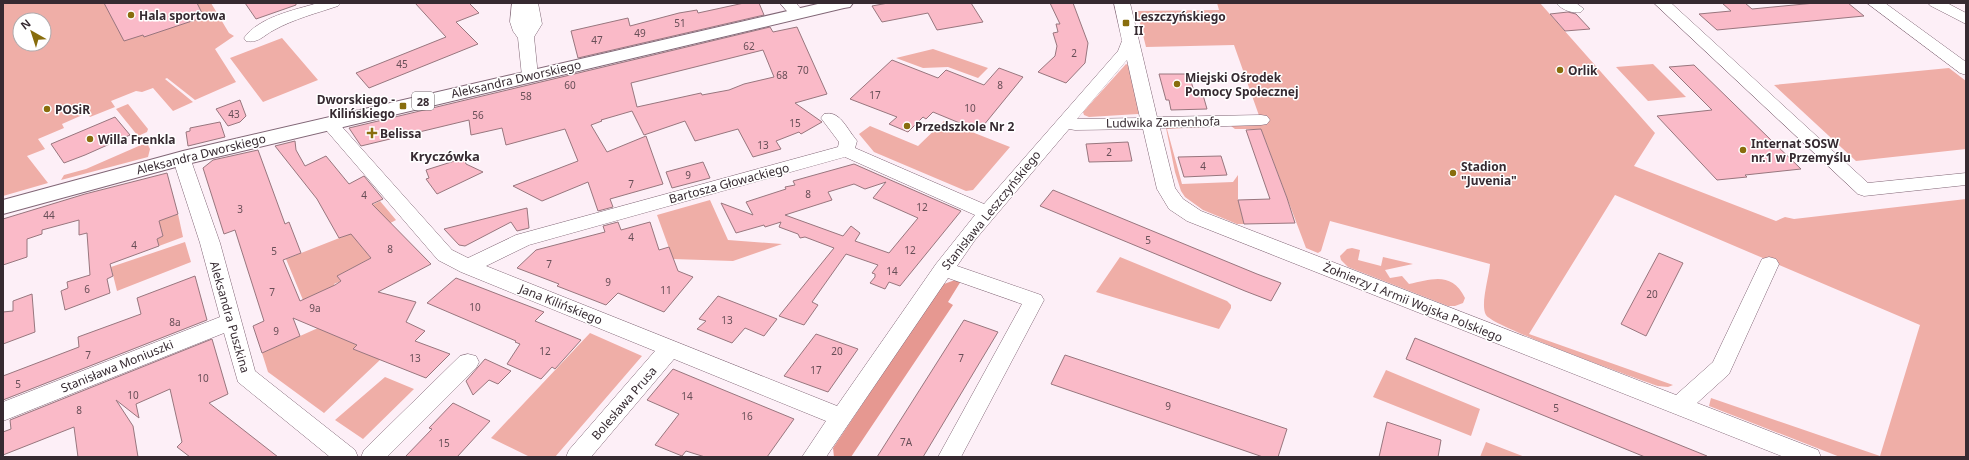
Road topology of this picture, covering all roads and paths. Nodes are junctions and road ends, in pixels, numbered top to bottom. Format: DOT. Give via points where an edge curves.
graph roads {
  1 [pos="333,3"];
  2 [pos="520,3"];
  3 [pos="530,3"];
  4 [pos="844,3"];
  5 [pos="1122,3"];
  6 [pos="1662,3"];
  7 [pos="1875,3"];
  8 [pos="1936,3"];
  9 [pos="792,8"];
  10 [pos="1966,19"];
  11 [pos="526,37"];
  12 [pos="252,38"];
  13 [pos="1130,41"];
  14 [pos="1966,70"];
  15 [pos="530,76"];
  16 [pos="830,118"];
  17 [pos="1261,120"];
  18 [pos="1065,121"];
  19 [pos="1150,121"];
  20 [pos="329,123"];
  21 [pos="846,151"];
  22 [pos="183,158"];
  23 [pos="1966,179"];
  24 [pos="3,207"];
  25 [pos="986,212"];
  26 [pos="1769,264"];
  27 [pos="468,267"];
  28 [pos="942,269"];
  29 [pos="232,321"];
  30 [pos="670,349"];
  31 [pos="468,362"];
  32 [pos="1679,406"];
  33 [pos="3,412"];
  34 [pos="841,416"];
  35 [pos="347,457"];
  36 [pos="372,457"];
  37 [pos="577,457"];
  38 [pos="813,457"];
  39 [pos="949,457"];
  40 [pos="1810,457"];
  1 -- 12 [label="street" via="269,26 257,32"];
  2 -- 11 [label="street" via="518,26 522,35"];
  3 -- 11 [label="street" via="534,24"];
  4 -- 9 [label="main road, Aleksandra Dworskiego / 28"];
  5 -- 13 [label="street"];
  6 -- 23 [label="street" via="1864,190"];
  7 -- 14 [label="street"];
  8 -- 10 [label="street"];
  9 -- 15 [label="main road, Aleksandra Dworskiego / 28"];
  11 -- 15 [label="street"];
  13 -- 18 [label="street, Stanisława Leszczyńskiego" via="1125,52"];
  13 -- 19 [label="street, Żołnierzy I Armii Wojska Polskiego"];
  15 -- 20 [label="main road, Aleksandra Dworskiego / 28"];
  16 -- 21 [label="street" via="848,140"];
  17 -- 19 [label="street, Ludwika Zamenhofa"];
  18 -- 19 [label="street, Ludwika Zamenhofa" via="1074,125"];
  18 -- 25 [label="street, Stanisława Leszczyńskiego"];
  19 -- 32 [label="street, Żołnierzy I Armii Wojska Polskiego" via="1166,189 1176,204 1194,216"];
  20 -- 22 [label="main road, Aleksandra Dworskiego / 28"];
  20 -- 27 [label="street, Jana Kilińskiego" via="445,255"];
  21 -- 25 [label="street"];
  21 -- 27 [label="street, Bartosza Głowackiego" via="523,240"];
  22 -- 24 [label="main road, Aleksandra Dworskiego / 28"];
  22 -- 29 [label="street, Aleksandra Puszkina"];
  25 -- 28 [label="street, Stanisława Leszczyńskiego"];
  26 -- 32 [label="street" via="1721,368"];
  27 -- 30 [label="street, Jana Kilińskiego"];
  28 -- 34 [label="street, Stanisława Leszczyńskiego"];
  28 -- 39 [label="street" via="1034,300"];
  29 -- 33 [label="street, Stanisława Moniuszki"];
  29 -- 35 [label="street, Aleksandra Puszkina" via="246,376"];
  30 -- 34 [label="street, Jana Kilińskiego"];
  30 -- 37 [label="street, Bolesława Prusa"];
  31 -- 36 [label="street"];
  32 -- 40 [label="street, Żołnierzy I Armii Wojska Polskiego"];
  34 -- 38 [label="street, Stanisława Leszczyńskiego"];
}
